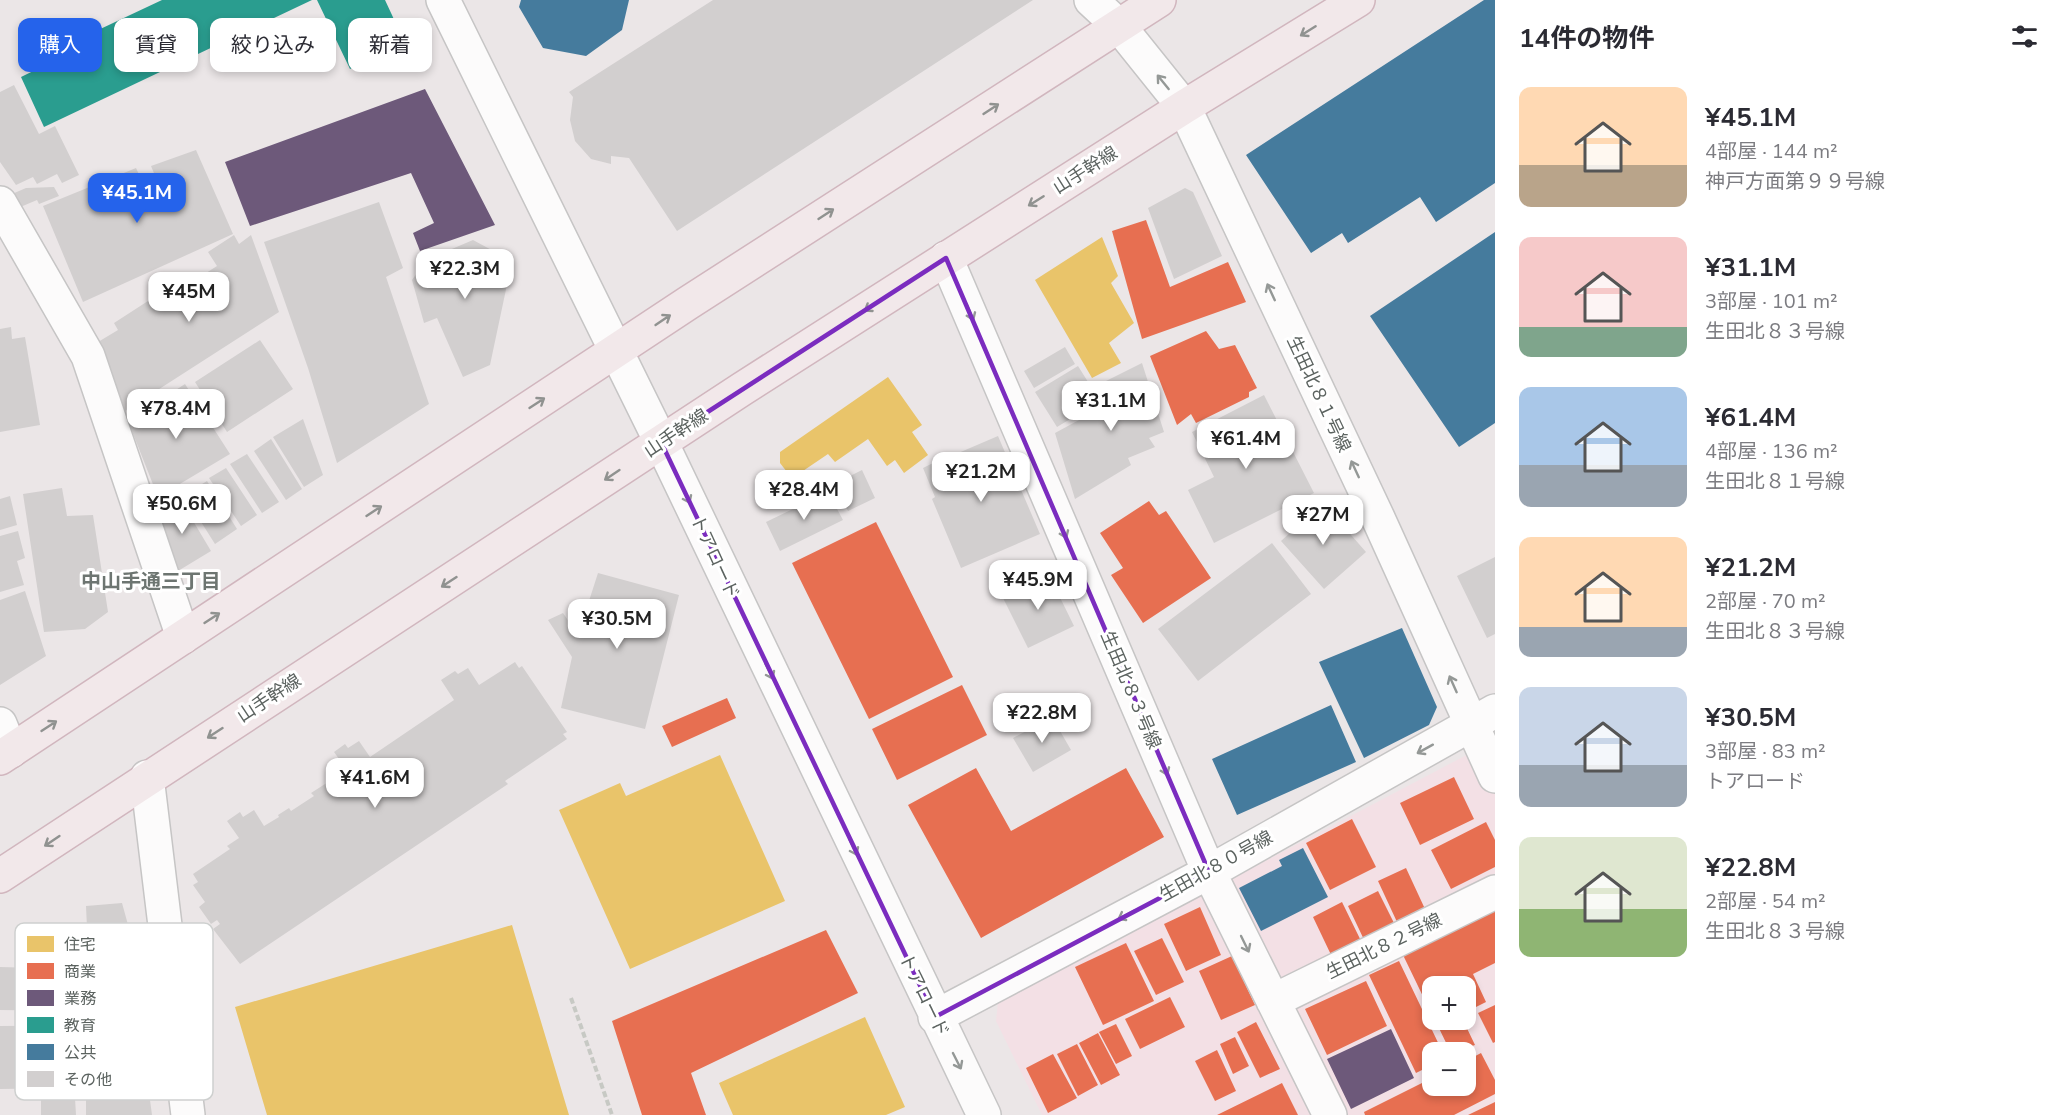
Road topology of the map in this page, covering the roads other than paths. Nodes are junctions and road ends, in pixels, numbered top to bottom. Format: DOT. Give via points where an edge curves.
graph roads {
  1 [pos="443,0"];
  2 [pos="1091,0"];
  3 [pos="1159,0"];
  4 [pos="1358,0"];
  5 [pos="1119,26"];
  6 [pos="1184,107"];
  7 [pos="0,203"];
  8 [pos="946,258"];
  9 [pos="614,352"];
  10 [pos="660,442"];
  11 [pos="183,637"];
  12 [pos="1483,717"];
  13 [pos="4,744"];
  14 [pos="1495,776"];
  15 [pos="147,777"];
  16 [pos="1209,872"];
  17 [pos="0,876"];
  18 [pos="1495,892"];
  19 [pos="165,923"];
  20 [pos="1273,1001"];
  21 [pos="935,1017"];
  22 [pos="186,1100"];
  23 [pos="188,1115"];
  24 [pos="984,1115"];
  25 [pos="1330,1115"];
  1 -- 9 [label="street, トアロード"];
  2 -- 5 [label="street, 生田北８１号線"];
  3 -- 5 [label="main road"];
  4 -- 6 [label="main road, 山手幹線, one-way"];
  6 -- 5 [label="street, 生田北８１号線, one-way"];
  9 -- 5 [label="main road, one-way"];
  6 -- 8 [label="main road, 山手幹線, one-way"];
  12 -- 6 [label="street, 生田北８１号線, one-way" via="1378,518"];
  7 -- 11 [label="street" via="88,356"];
  8 -- 10 [label="main road, 山手幹線, one-way"];
  8 -- 16 [label="street, 生田北８３号線, one-way"];
  9 -- 10 [label="street, トアロード"];
  11 -- 9 [label="main road, one-way"];
  10 -- 15 [label="main road, 山手幹線, one-way"];
  10 -- 21 [label="street, トアロード, one-way"];
  13 -- 11 [label="main road, one-way"];
  12 -- 14 [label="street, 生田北８１号線"];
  12 -- 16 [label="street, 生田北８０号線, one-way"];
  15 -- 17 [label="main road, 山手幹線, one-way"];
  15 -- 19 [label="street"];
  16 -- 20 [label="street, 生田北８３号線, one-way"];
  16 -- 21 [label="street, 生田北８０号線, one-way"];
  18 -- 20 [label="street, 生田北８２号線"];
  20 -- 25 [label="street, 生田北８３号線"];
  21 -- 24 [label="street, トアロード, one-way"];
  22 -- 23 [label="street"];
}
